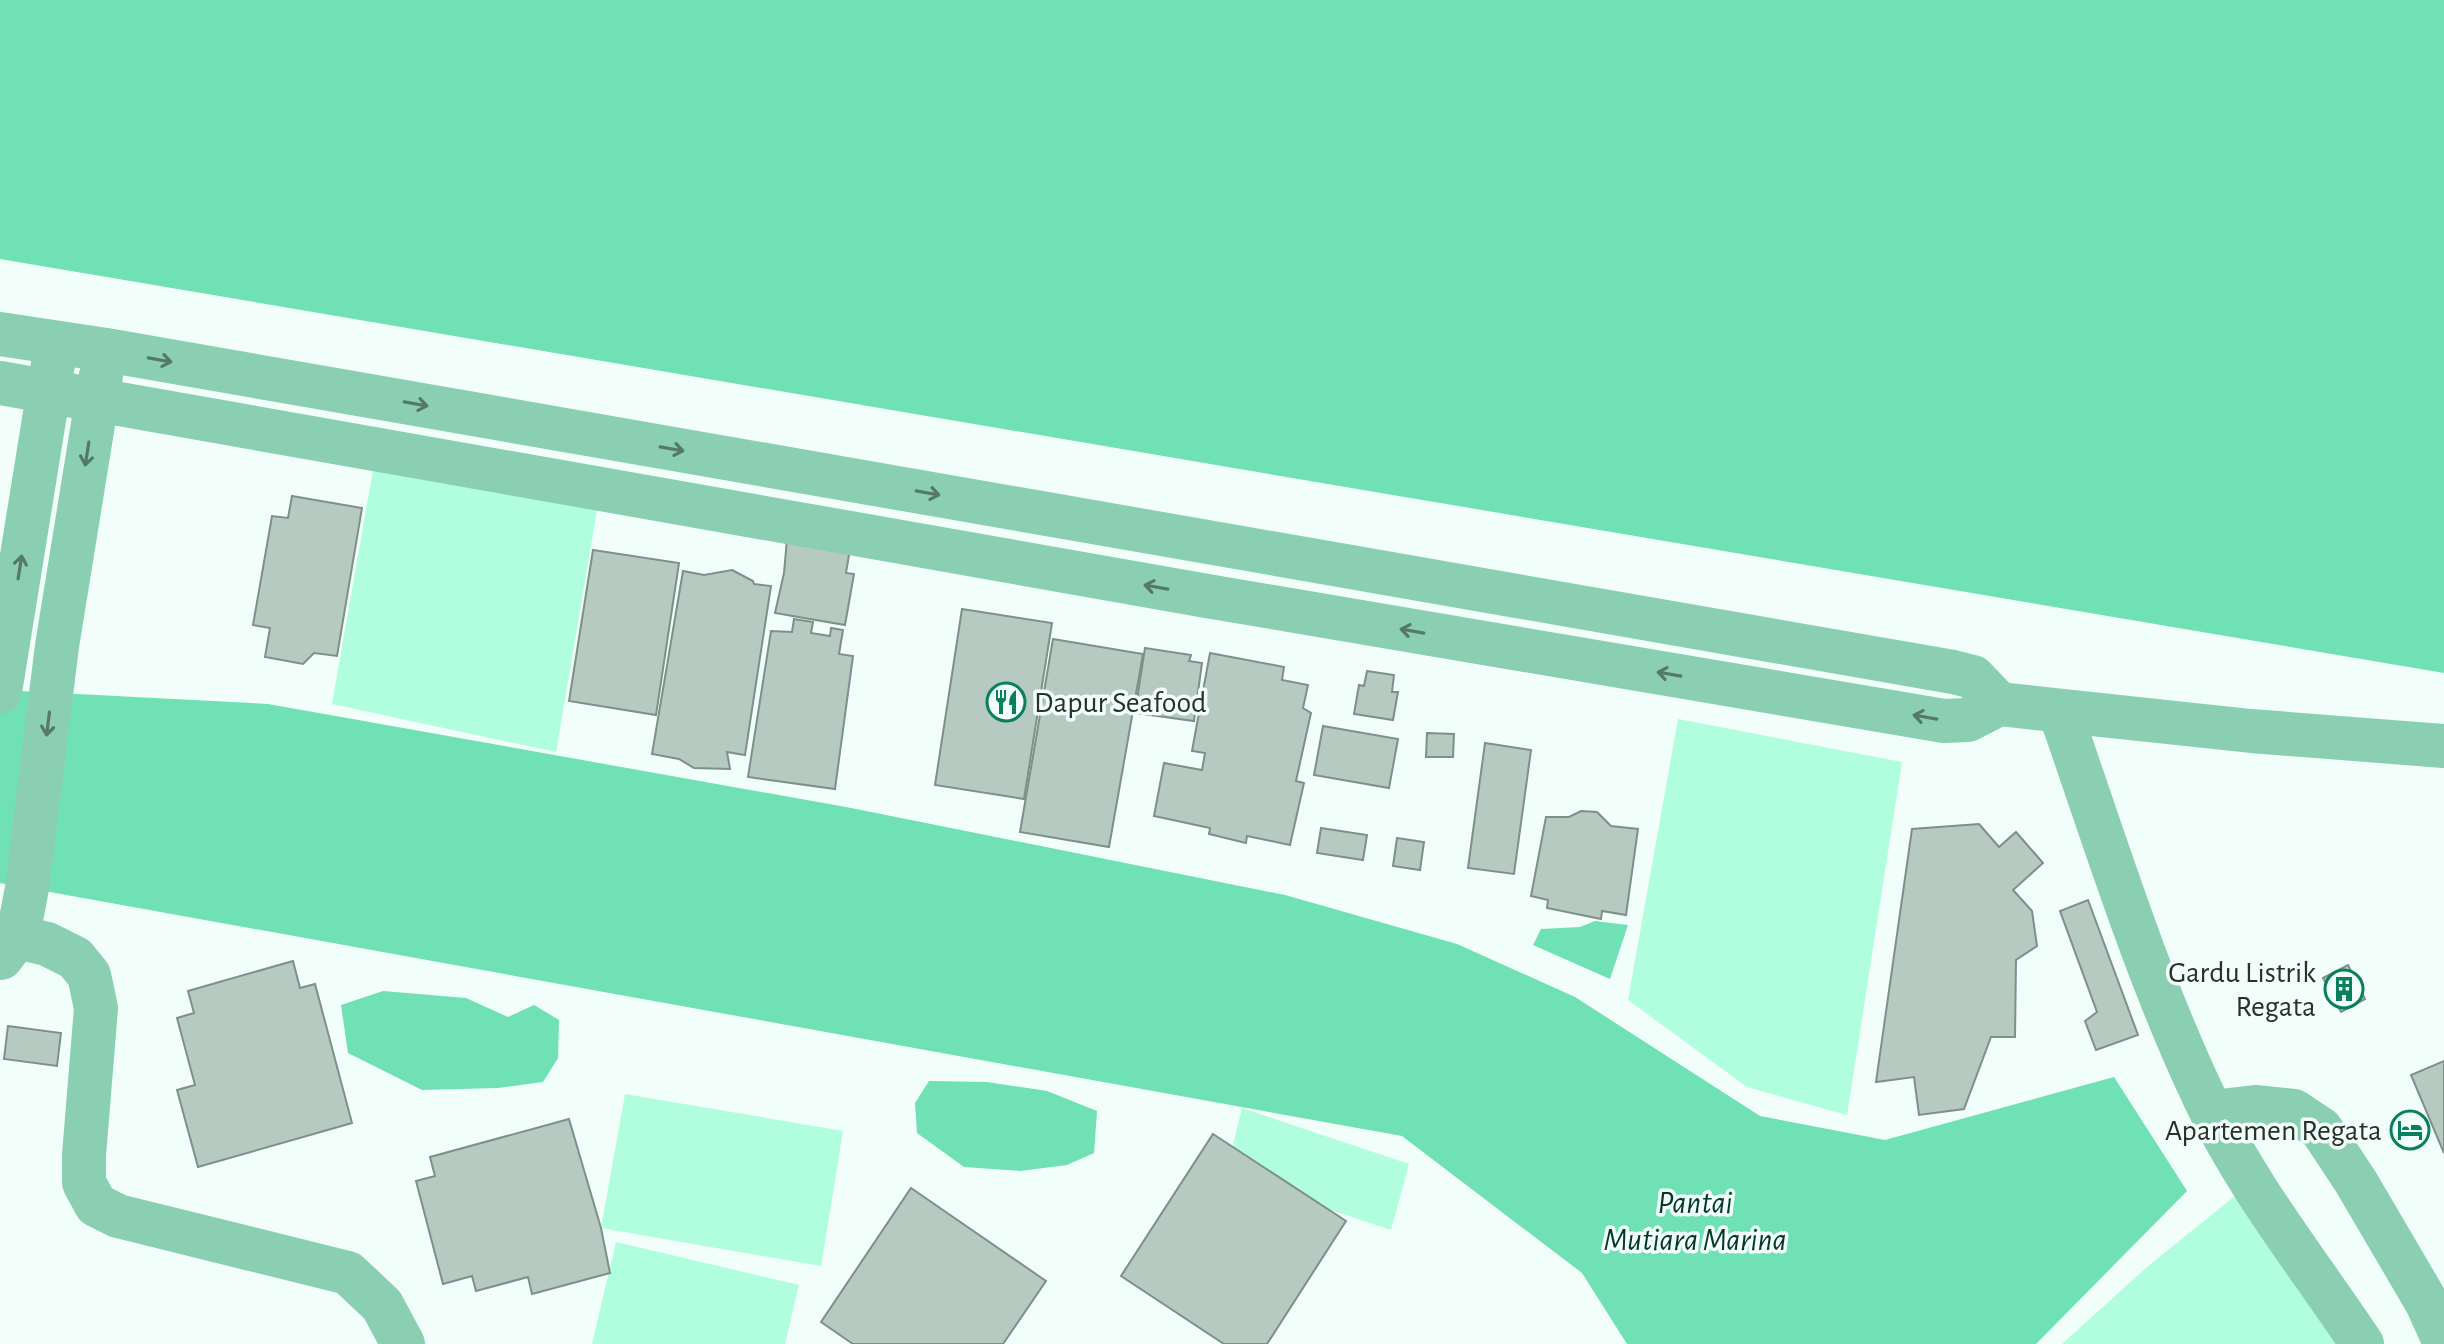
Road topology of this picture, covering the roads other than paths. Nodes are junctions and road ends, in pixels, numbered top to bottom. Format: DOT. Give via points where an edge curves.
graph roads {
  1 [pos="0,334"];
  2 [pos="56,342"];
  3 [pos="106,350"];
  4 [pos="0,383"];
  5 [pos="49,391"];
  6 [pos="95,401"];
  7 [pos="0,692"];
  8 [pos="1999,704"];
  9 [pos="2060,712"];
  10 [pos="2444,746"];
  11 [pos="6,943"];
  12 [pos="2212,1112"];
  13 [pos="2444,1341"];
  14 [pos="403,1344"];
  15 [pos="2362,1344"];
  1 -- 2 [label="street"];
  2 -- 3 [label="street"];
  2 -- 5 [label="street"];
  3 -- 6 [label="street"];
  3 -- 8 [label="street, one-way" via="1953,672 1973,677"];
  4 -- 5 [label="street"];
  5 -- 6 [label="street"];
  7 -- 5 [label="street, one-way"];
  8 -- 6 [label="street, one-way" via="1968,720 1944,721"];
  6 -- 11 [label="street, one-way" via="27,888"];
  8 -- 9 [label="street"];
  9 -- 10 [label="street"];
  9 -- 12 [label="street" via="2165,1006"];
  11 -- 14 [label="street" via="47,944 75,958 89,975 96,1008 84,1183 96,1205 118,1216 348,1273 382,1305"];
  12 -- 13 [label="street" via="2255,1107 2294,1111 2321,1129 2427,1303"];
  12 -- 15 [label="street" via="2258,1194"];
}
